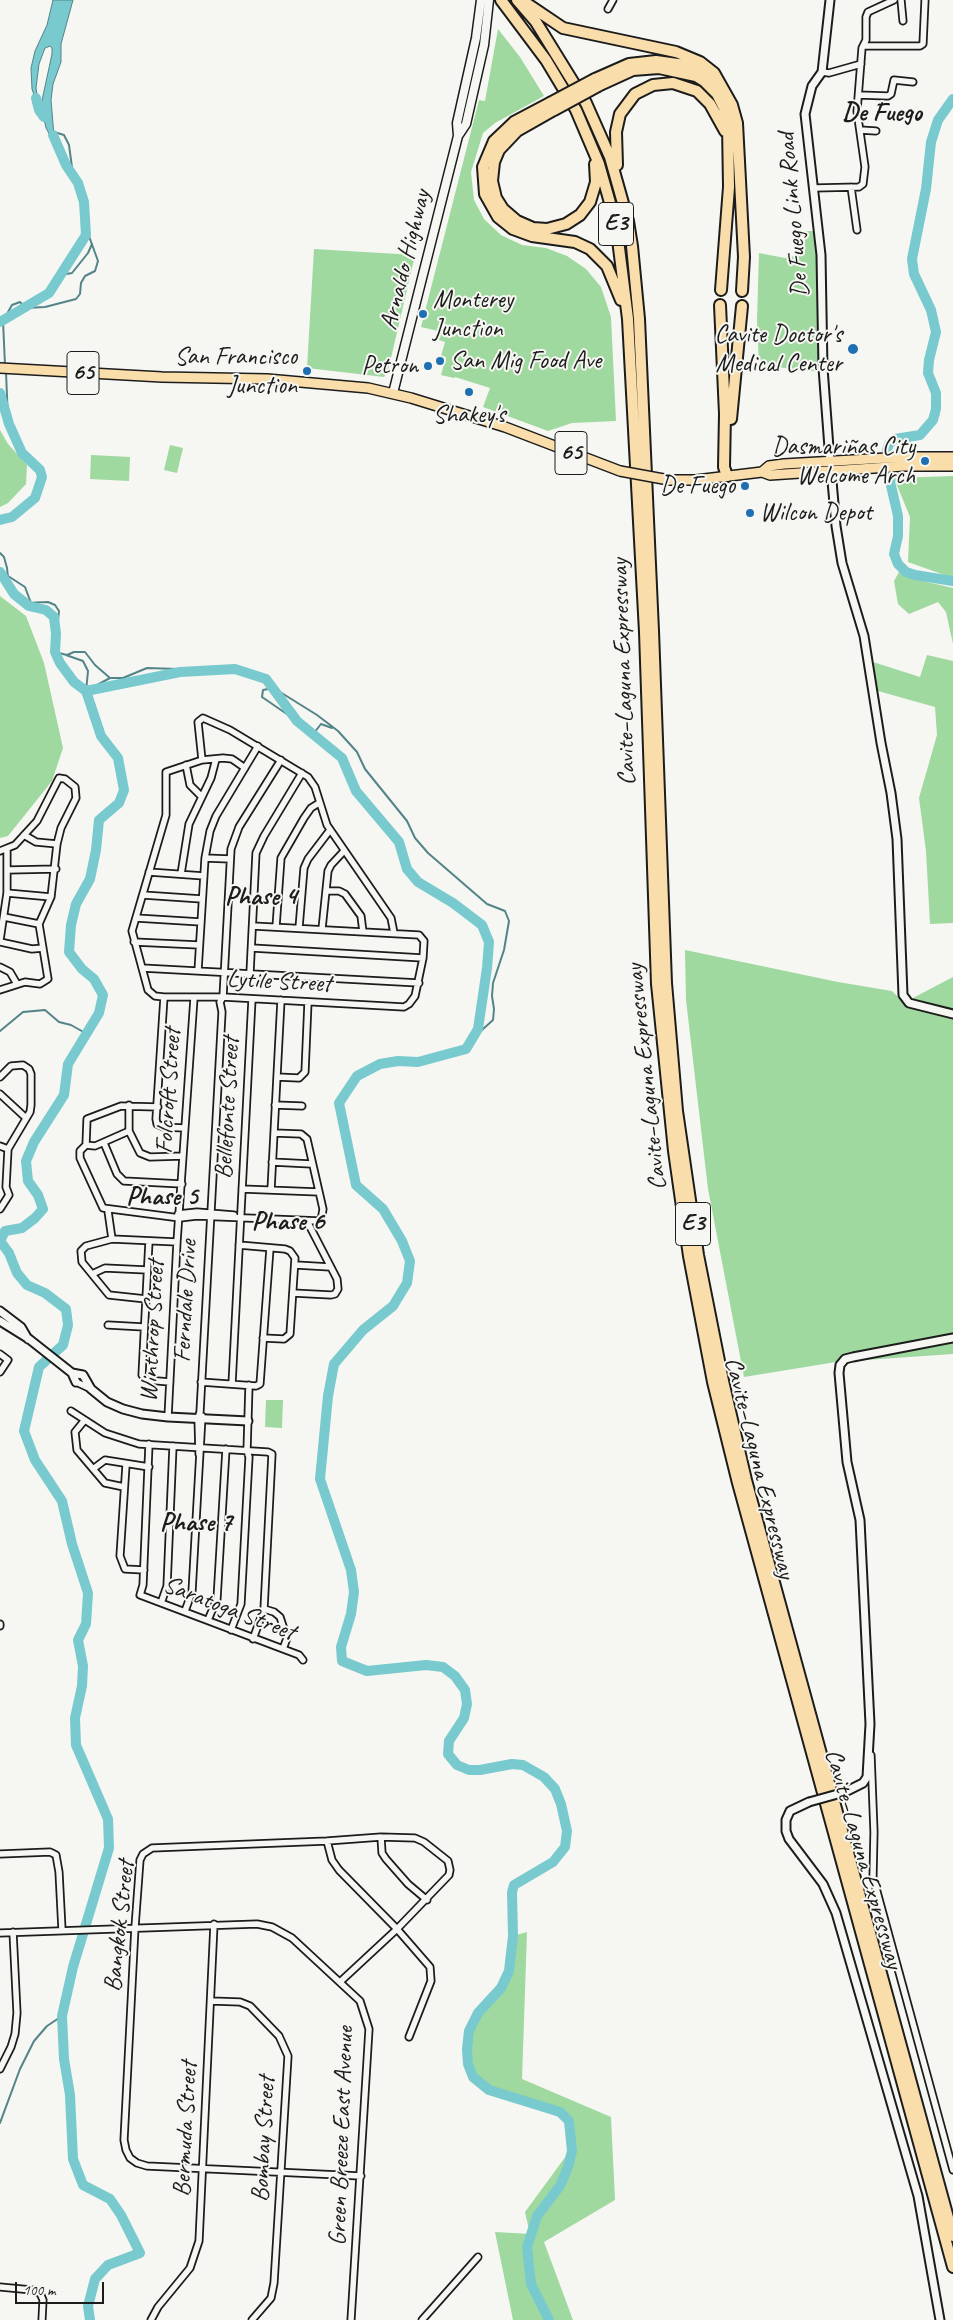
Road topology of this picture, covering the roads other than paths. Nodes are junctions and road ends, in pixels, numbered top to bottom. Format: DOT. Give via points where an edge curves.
graph roads {
  1 [pos="481,0"];
  2 [pos="489,0"];
  3 [pos="501,0"];
  4 [pos="517,0"];
  5 [pos="522,0"];
  6 [pos="613,0"];
  7 [pos="830,0"];
  8 [pos="894,0"];
  9 [pos="901,0"];
  10 [pos="925,0"];
  11 [pos="883,2"];
  12 [pos="608,9"];
  13 [pos="903,21"];
  14 [pos="863,46"];
  15 [pos="861,64"];
  16 [pos="822,72"];
  17 [pos="596,82"];
  18 [pos="913,82"];
  19 [pos="726,94"];
  20 [pos="859,95"];
  21 [pos="552,107"];
  22 [pos="860,130"];
  23 [pos="876,131"];
  24 [pos="587,132"];
  25 [pos="458,136"];
  26 [pos="729,145"];
  27 [pos="619,184"];
  28 [pos="851,187"];
  29 [pos="814,188"];
  30 [pos="857,230"];
  31 [pos="721,290"];
  32 [pos="742,291"];
  33 [pos="720,305"];
  34 [pos="742,306"];
  35 [pos="628,319"];
  36 [pos="0,368"];
  37 [pos="394,394"];
  38 [pos="953,457"];
  39 [pos="904,462"];
  40 [pos="830,466"];
  41 [pos="953,466"];
  42 [pos="727,476"];
  43 [pos="258,746"];
  44 [pos="216,759"];
  45 [pos="202,760"];
  46 [pos="281,760"];
  47 [pos="186,765"];
  48 [pos="245,768"];
  49 [pos="302,773"];
  50 [pos="202,797"];
  51 [pos="319,803"];
  52 [pos="330,830"];
  53 [pos="24,835"];
  54 [pos="57,844"];
  55 [pos="7,849"];
  56 [pos="0,851"];
  57 [pos="344,851"];
  58 [pos="205,858"];
  59 [pos="230,859"];
  60 [pos="56,869"];
  61 [pos="8,870"];
  62 [pos="149,872"];
  63 [pos="181,874"];
  64 [pos="204,876"];
  65 [pos="326,891"];
  66 [pos="7,893"];
  67 [pos="142,896"];
  68 [pos="51,897"];
  69 [pos="202,899"];
  70 [pos="4,917"];
  71 [pos="136,918"];
  72 [pos="201,922"];
  73 [pos="39,924"];
  74 [pos="253,926"];
  75 [pos="276,927"];
  76 [pos="299,928"];
  77 [pos="322,929"];
  78 [pos="363,932"];
  79 [pos="394,933"];
  80 [pos="0,941"];
  81 [pos="134,942"];
  82 [pos="199,945"];
  83 [pos="43,948"];
  84 [pos="252,948"];
  85 [pos="423,958"];
  86 [pos="0,967"];
  87 [pos="142,968"];
  88 [pos="198,971"];
  89 [pos="224,972"];
  90 [pos="250,974"];
  91 [pos="419,983"];
  92 [pos="17,984"];
  93 [pos="0,990"];
  94 [pos="164,996"];
  95 [pos="223,997"];
  96 [pos="194,998"];
  97 [pos="252,999"];
  98 [pos="281,1000"];
  99 [pos="308,1002"];
  100 [pos="953,1014"];
  101 [pos="277,1077"];
  102 [pos="0,1078"];
  103 [pos="0,1094"];
  104 [pos="276,1104"];
  105 [pos="129,1105"];
  106 [pos="302,1106"];
  107 [pos="158,1107"];
  108 [pos="26,1118"];
  109 [pos="184,1128"];
  110 [pos="129,1131"];
  111 [pos="274,1133"];
  112 [pos="104,1143"];
  113 [pos="86,1145"];
  114 [pos="0,1146"];
  115 [pos="8,1149"];
  116 [pos="183,1156"];
  117 [pos="272,1162"];
  118 [pos="311,1164"];
  119 [pos="182,1184"];
  120 [pos="3,1186"];
  121 [pos="242,1189"];
  122 [pos="271,1190"];
  123 [pos="319,1192"];
  124 [pos="0,1209"];
  125 [pos="108,1210"];
  126 [pos="209,1215"];
  127 [pos="178,1216"];
  128 [pos="242,1218"];
  129 [pos="307,1222"];
  130 [pos="112,1239"];
  131 [pos="149,1241"];
  132 [pos="176,1242"];
  133 [pos="239,1245"];
  134 [pos="270,1248"];
  135 [pos="296,1262"];
  136 [pos="330,1267"];
  137 [pos="147,1270"];
  138 [pos="92,1274"];
  139 [pos="293,1293"];
  140 [pos="146,1299"];
  141 [pos="0,1311"];
  142 [pos="0,1321"];
  143 [pos="108,1325"];
  144 [pos="144,1327"];
  145 [pos="263,1338"];
  146 [pos="953,1338"];
  147 [pos="29,1339"];
  148 [pos="0,1354"];
  149 [pos="0,1372"];
  150 [pos="71,1372"];
  151 [pos="76,1382"];
  152 [pos="170,1382"];
  153 [pos="201,1382"];
  154 [pos="232,1384"];
  155 [pos="249,1385"];
  156 [pos="91,1390"];
  157 [pos="71,1411"];
  158 [pos="200,1416"];
  159 [pos="168,1417"];
  160 [pos="84,1420"];
  161 [pos="248,1421"];
  162 [pos="150,1444"];
  163 [pos="173,1446"];
  164 [pos="199,1449"];
  165 [pos="226,1449"];
  166 [pos="247,1451"];
  167 [pos="126,1465"];
  168 [pos="149,1467"];
  169 [pos="93,1469"];
  170 [pos="124,1487"];
  171 [pos="144,1570"];
  172 [pos="161,1603"];
  173 [pos="264,1609"];
  174 [pos="185,1611"];
  175 [pos="208,1620"];
  176 [pos="231,1630"];
  177 [pos="254,1639"];
  178 [pos="283,1650"];
  179 [pos="303,1660"];
  180 [pos="870,1746"];
  181 [pos="381,1837"];
  182 [pos="327,1841"];
  183 [pos="0,1854"];
  184 [pos="427,1900"];
  185 [pos="214,1924"];
  186 [pos="135,1927"];
  187 [pos="62,1930"];
  188 [pos="397,1930"];
  189 [pos="13,1932"];
  190 [pos="0,1933"];
  191 [pos="341,1982"];
  192 [pos="212,2001"];
  193 [pos="409,2037"];
  194 [pos="0,2068"];
  195 [pos="203,2169"];
  196 [pos="953,2170"];
  197 [pos="282,2174"];
  198 [pos="361,2176"];
  199 [pos="953,2236"];
  200 [pos="478,2257"];
  201 [pos="953,2267"];
  202 [pos="0,2288"];
  203 [pos="42,2320"];
  204 [pos="151,2320"];
  205 [pos="252,2320"];
  206 [pos="352,2320"];
  207 [pos="422,2320"];
  208 [pos="940,2320"];
  1 -- 25 [label="main road, Arnaldo Highway" via="457,123"];
  2 -- 25 [label="main road, Arnaldo Highway" via="484,45 466,124"];
  3 -- 24 [label="highway, Cavite–Laguna Expressway / E3" via="546,60"];
  4 -- 27 [label="highway, Cavite–Laguna Expressway / E3" via="536,22 586,102"];
  5 -- 19 [label="highway" via="563,28 654,46 695,59 712,70"];
  6 -- 12 [label="street"];
  7 -- 16 [label="street, De Fuego Link Road"];
  8 -- 11 [label="street"];
  9 -- 13 [label="street"];
  10 -- 14 [label="street" via="923,44"];
  11 -- 14 [label="street" via="868,12"];
  14 -- 15 [label="street"];
  15 -- 16 [label="street"];
  15 -- 20 [label="street"];
  16 -- 29 [label="street, De Fuego Link Road" via="812,86 805,114"];
  17 -- 19 [label="highway" via="629,64 666,61 703,72"];
  17 -- 21 [label="highway, bridge"];
  17 -- 26 [label="highway" via="642,68 669,69 696,76 712,88 721,101 727,116"];
  18 -- 20 [label="street" via="894,80 888,96"];
  19 -- 32 [label="highway" via="734,110 738,134 744,257"];
  20 -- 22 [label="street"];
  21 -- 24 [label="highway" via="512,135 502,145 494,162 492,181 496,198 517,221 533,228 554,228 571,222 584,211 594,192 597,175"];
  21 -- 35 [label="highway" via="514,122 494,141 483,167 487,200 498,217 519,232 575,242 596,254 611,273"];
  22 -- 23 [label="street"];
  22 -- 28 [label="street" via="865,167 863,184"];
  24 -- 35 [label="highway, Cavite–Laguna Expressway / E3" via="616,224"];
  25 -- 37 [label="main road, Arnaldo Highway"];
  26 -- 27 [label="highway" via="722,122 697,91 673,83 658,83 628,101 619,118 616,148"];
  26 -- 31 [label="highway"];
  27 -- 199 [label="highway, Cavite–Laguna Expressway / E3" via="632,246 638,318 666,983 677,1111 698,1255 722,1381 746,1480"];
  28 -- 29 [label="street"];
  28 -- 30 [label="street"];
  29 -- 40 [label="street, De Fuego Link Road" via="821,256 823,368"];
  33 -- 42 [label="highway" via="724,467"];
  34 -- 42 [label="highway"];
  35 -- 201 [label="highway, Cavite–Laguna Expressway / E3" via="645,632 657,984 674,1150 689,1256 713,1382 738,1483"];
  36 -- 37 [label="main road, 65" via="343,384"];
  37 -- 42 [label="main road, 65, bridge" via="505,427 620,471 669,480"];
  38 -- 39 [label="main road, 65"];
  39 -- 40 [label="main road, 65"];
  39 -- 41 [label="main road, 65"];
  40 -- 42 [label="main road, 65" via="770,475 762,472"];
  40 -- 100 [label="street, De Fuego Link Road" via="842,563 864,636 891,793 897,839 903,995 910,1003"];
  43 -- 45 [label="street" via="210,720 200,718"];
  43 -- 46 [label="street"];
  43 -- 48 [label="street"];
  44 -- 45 [label="street"];
  44 -- 48 [label="street" via="232,759"];
  44 -- 50 [label="street"];
  45 -- 47 [label="street"];
  46 -- 49 [label="street"];
  46 -- 59 [label="street, Ferndale Drive" via="239,827"];
  47 -- 50 [label="street" via="190,785"];
  47 -- 62 [label="street" via="170,769 165,775 166,815"];
  48 -- 58 [label="street" via="216,816"];
  49 -- 51 [label="street" via="312,781"];
  49 -- 74 [label="street" via="256,853"];
  50 -- 63 [label="street" via="189,824"];
  51 -- 52 [label="street"];
  51 -- 75 [label="street" via="304,818 281,858"];
  52 -- 57 [label="street"];
  52 -- 76 [label="street" via="304,868"];
  53 -- 54 [label="street" via="36,842"];
  53 -- 54 [label="street" via="44,810 59,778 70,782 77,794"];
  53 -- 55 [label="street"];
  54 -- 60 [label="street"];
  55 -- 56 [label="street"];
  55 -- 61 [label="street"];
  57 -- 65 [label="street" via="331,865"];
  57 -- 79 [label="street" via="391,918"];
  58 -- 59 [label="street"];
  58 -- 64 [label="street"];
  59 -- 89 [label="street, Ferndale Drive"];
  60 -- 61 [label="street"];
  60 -- 68 [label="street"];
  61 -- 66 [label="street"];
  62 -- 63 [label="street"];
  62 -- 67 [label="street"];
  63 -- 64 [label="street"];
  64 -- 69 [label="street"];
  65 -- 77 [label="street"];
  65 -- 78 [label="street" via="345,894 361,916"];
  66 -- 68 [label="street"];
  66 -- 70 [label="street"];
  67 -- 69 [label="street"];
  67 -- 71 [label="street"];
  68 -- 73 [label="street"];
  69 -- 72 [label="street"];
  70 -- 73 [label="street"];
  70 -- 80 [label="street"];
  71 -- 72 [label="street"];
  71 -- 81 [label="street" via="132,931"];
  72 -- 82 [label="street"];
  73 -- 83 [label="street"];
  74 -- 75 [label="street"];
  74 -- 84 [label="street"];
  75 -- 76 [label="street"];
  76 -- 77 [label="street"];
  77 -- 78 [label="street"];
  78 -- 79 [label="street"];
  79 -- 85 [label="street" via="423,937"];
  80 -- 83 [label="street" via="32,949"];
  81 -- 82 [label="street"];
  81 -- 87 [label="street"];
  82 -- 88 [label="street"];
  83 -- 92 [label="street" via="48,979 40,984"];
  84 -- 85 [label="street"];
  84 -- 90 [label="street"];
  85 -- 91 [label="street"];
  86 -- 92 [label="street" via="12,975"];
  87 -- 88 [label="street"];
  87 -- 94 [label="street" via="148,990 155,996"];
  88 -- 89 [label="street"];
  89 -- 90 [label="street"];
  89 -- 95 [label="street, Ferndale Drive"];
  90 -- 91 [label="street"];
  91 -- 99 [label="street, Lytile Street" via="412,1001 404,1006"];
  92 -- 93 [label="street"];
  94 -- 96 [label="street, Lytile Street"];
  94 -- 107 [label="street"];
  95 -- 96 [label="street, Lytile Street"];
  95 -- 97 [label="street, Lytile Street"];
  95 -- 126 [label="street, Ferndale Drive" via="220,1002 222,1012"];
  96 -- 109 [label="street, Folcroft Street"];
  97 -- 98 [label="street, Lytile Street"];
  97 -- 121 [label="street, Bellefonte Street"];
  98 -- 99 [label="street, Lytile Street"];
  98 -- 101 [label="street"];
  99 -- 101 [label="street" via="304,1072 299,1078"];
  101 -- 104 [label="street"];
  102 -- 108 [label="street" via="11,1066 23,1065 29,1069 31,1105"];
  103 -- 108 [label="street"];
  104 -- 106 [label="street"];
  104 -- 111 [label="street"];
  105 -- 107 [label="street"];
  105 -- 110 [label="street"];
  105 -- 113 [label="street" via="87,1119"];
  107 -- 109 [label="street" via="156,1119 160,1126"];
  108 -- 115 [label="street"];
  109 -- 116 [label="street, Folcroft Street"];
  110 -- 112 [label="street"];
  110 -- 116 [label="street" via="144,1156"];
  111 -- 117 [label="street"];
  111 -- 118 [label="street" via="304,1136"];
  112 -- 113 [label="street"];
  112 -- 119 [label="street" via="117,1174 124,1181"];
  113 -- 125 [label="street" via="80,1151 80,1158 100,1205"];
  114 -- 115 [label="street"];
  115 -- 120 [label="street"];
  116 -- 119 [label="street, Folcroft Street"];
  117 -- 118 [label="street"];
  117 -- 122 [label="street"];
  118 -- 123 [label="street"];
  119 -- 127 [label="street, Folcroft Street"];
  120 -- 124 [label="street" via="9,1195"];
  121 -- 122 [label="street"];
  121 -- 128 [label="street, Bellefonte Street"];
  122 -- 123 [label="street"];
  123 -- 129 [label="street" via="321,1220"];
  125 -- 127 [label="street"];
  125 -- 130 [label="street"];
  126 -- 127 [label="street"];
  126 -- 128 [label="street"];
  126 -- 153 [label="street, Ferndale Drive"];
  127 -- 132 [label="street, Winthrop Street"];
  128 -- 129 [label="street"];
  128 -- 133 [label="street, Bellefonte Street"];
  129 -- 136 [label="street"];
  130 -- 131 [label="street"];
  130 -- 138 [label="street" via="82,1248 82,1262"];
  131 -- 132 [label="street"];
  131 -- 137 [label="street"];
  132 -- 152 [label="street, Winthrop Street"];
  133 -- 134 [label="street"];
  133 -- 154 [label="street, Bellefonte Street"];
  134 -- 135 [label="street" via="290,1251"];
  134 -- 145 [label="street"];
  135 -- 136 [label="street"];
  135 -- 139 [label="street"];
  136 -- 139 [label="street" via="339,1284 335,1294"];
  137 -- 138 [label="street" via="105,1268"];
  137 -- 140 [label="street"];
  138 -- 140 [label="street" via="109,1295"];
  139 -- 145 [label="street" via="288,1338"];
  140 -- 144 [label="street"];
  141 -- 147 [label="street" via="21,1327"];
  142 -- 147 [label="street"];
  143 -- 144 [label="street"];
  144 -- 152 [label="street" via="142,1374 146,1380"];
  145 -- 155 [label="street" via="260,1384"];
  146 -- 180 [label="street" via="845,1359 838,1373 847,1462 860,1520 869,1664"];
  147 -- 150 [label="street"];
  148 -- 149 [label="street" via="8,1360"];
  150 -- 151 [label="street"];
  150 -- 156 [label="street" via="83,1375"];
  151 -- 156 [label="street"];
  152 -- 159 [label="street, Winthrop Street"];
  153 -- 154 [label="street"];
  153 -- 158 [label="street, Ferndale Drive"];
  154 -- 155 [label="street"];
  155 -- 161 [label="street"];
  156 -- 159 [label="street" via="123,1409"];
  157 -- 160 [label="street"];
  158 -- 159 [label="street"];
  158 -- 161 [label="street"];
  158 -- 164 [label="street, Ferndale Drive"];
  160 -- 162 [label="street" via="123,1440"];
  160 -- 169 [label="street" via="75,1432 77,1450"];
  161 -- 166 [label="street"];
  162 -- 163 [label="street"];
  162 -- 168 [label="street"];
  163 -- 164 [label="street"];
  163 -- 172 [label="street" via="167,1586"];
  164 -- 165 [label="street"];
  164 -- 174 [label="street, Ferndale Drive" via="192,1592"];
  165 -- 166 [label="street"];
  165 -- 175 [label="street" via="216,1599"];
  166 -- 173 [label="street" via="272,1454"];
  166 -- 176 [label="street" via="241,1604"];
  167 -- 168 [label="street"];
  167 -- 169 [label="street" via="105,1460"];
  167 -- 170 [label="street"];
  168 -- 171 [label="street"];
  169 -- 170 [label="street" via="106,1484"];
  170 -- 171 [label="street" via="120,1556 125,1569"];
  171 -- 172 [label="street, Saratoga Street" via="140,1596"];
  172 -- 174 [label="street, Saratoga Street"];
  173 -- 177 [label="street"];
  173 -- 178 [label="street" via="280,1617 287,1638"];
  174 -- 175 [label="street, Saratoga Street"];
  175 -- 176 [label="street, Saratoga Street"];
  176 -- 177 [label="street, Saratoga Street"];
  177 -- 178 [label="street, Saratoga Street"];
  178 -- 179 [label="street, Saratoga Street" via="299,1655"];
  180 -- 196 [label="street" via="873,1877"];
  180 -- 208 [label="street, bridge" via="866,1780 845,1792 790,1811 786,1831 823,1884 836,1912 918,2196"];
  181 -- 182 [label="street, Bangkok Street"];
  181 -- 184 [label="street" via="382,1853 386,1859"];
  181 -- 184 [label="street, Bangkok Street" via="419,1839 448,1861 449,1876"];
  182 -- 186 [label="street, Bangkok Street" via="152,1848 140,1860"];
  182 -- 188 [label="street" via="332,1860 339,1870"];
  183 -- 187 [label="street" via="50,1852 56,1855"];
  184 -- 188 [label="street, Bangkok Street"];
  185 -- 186 [label="street, Green Breeze East Avenue"];
  185 -- 191 [label="street, Green Breeze East Avenue" via="272,1927 292,1938"];
  185 -- 192 [label="street, Bermuda Street"];
  186 -- 187 [label="street, Green Breeze East Avenue"];
  186 -- 195 [label="street, Bangkok Street" via="126,2150 137,2163 147,2166"];
  187 -- 189 [label="street"];
  188 -- 191 [label="street, Bangkok Street"];
  188 -- 193 [label="street" via="430,1967 431,1974"];
  189 -- 190 [label="street"];
  189 -- 194 [label="street" via="17,2013 11,2047"];
  191 -- 198 [label="street, Green Breeze East Avenue" via="360,2001 369,2029"];
  192 -- 195 [label="street, Bermuda Street"];
  192 -- 197 [label="street, Bombay Street" via="240,2002 250,2006 271,2025 285,2045 288,2056"];
  195 -- 197 [label="street, Bangkok Street"];
  195 -- 204 [label="street, Bermuda Street" via="197,2252 190,2268"];
  197 -- 198 [label="street, Bangkok Street"];
  197 -- 205 [label="street, Bombay Street" via="274,2284 271,2298"];
  198 -- 206 [label="street, Green Breeze East Avenue"];
  200 -- 207 [label="street"];
  202 -- 203 [label="street" via="40,2293"];
}
